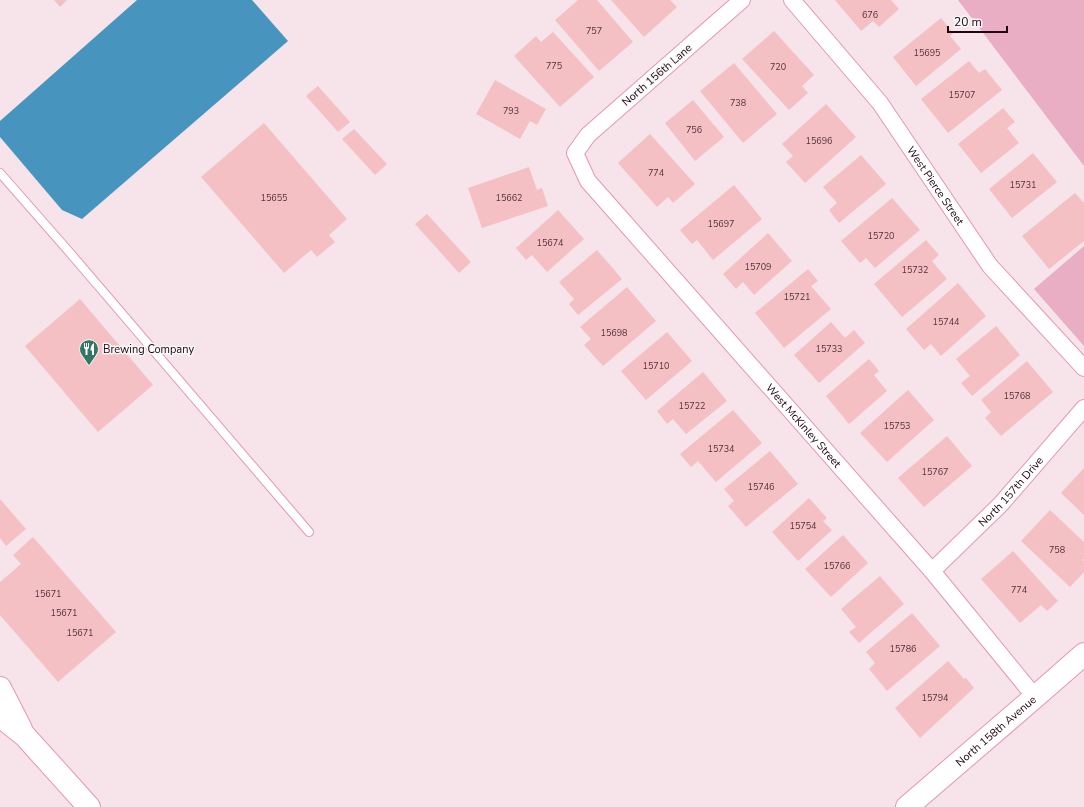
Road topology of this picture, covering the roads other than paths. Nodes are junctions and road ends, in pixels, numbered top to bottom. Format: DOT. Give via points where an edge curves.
graph roads {
  1 [pos="742,0"];
  2 [pos="792,0"];
  3 [pos="575,153"];
  4 [pos="0,173"];
  5 [pos="1084,368"];
  6 [pos="1084,408"];
  7 [pos="309,532"];
  8 [pos="932,571"];
  9 [pos="1084,654"];
  10 [pos="0,688"];
  11 [pos="1035,697"];
  12 [pos="0,716"];
  13 [pos="25,736"];
  14 [pos="89,807"];
  15 [pos="907,807"];
  1 -- 3 [label="street, North 156th Lane" via="588,135"];
  2 -- 5 [label="street, West Pierce Street" via="880,103 990,266"];
  3 -- 8 [label="street, West McKinley Street" via="588,180"];
  4 -- 7 [label="lane"];
  6 -- 8 [label="street, North 157th Drive" via="1001,504"];
  8 -- 11 [label="street, West McKinley Street"];
  9 -- 11 [label="street, North 158th Avenue"];
  10 -- 13 [label="street"];
  11 -- 15 [label="street, North 158th Avenue"];
  12 -- 13 [label="street"];
  13 -- 14 [label="street"];
}
